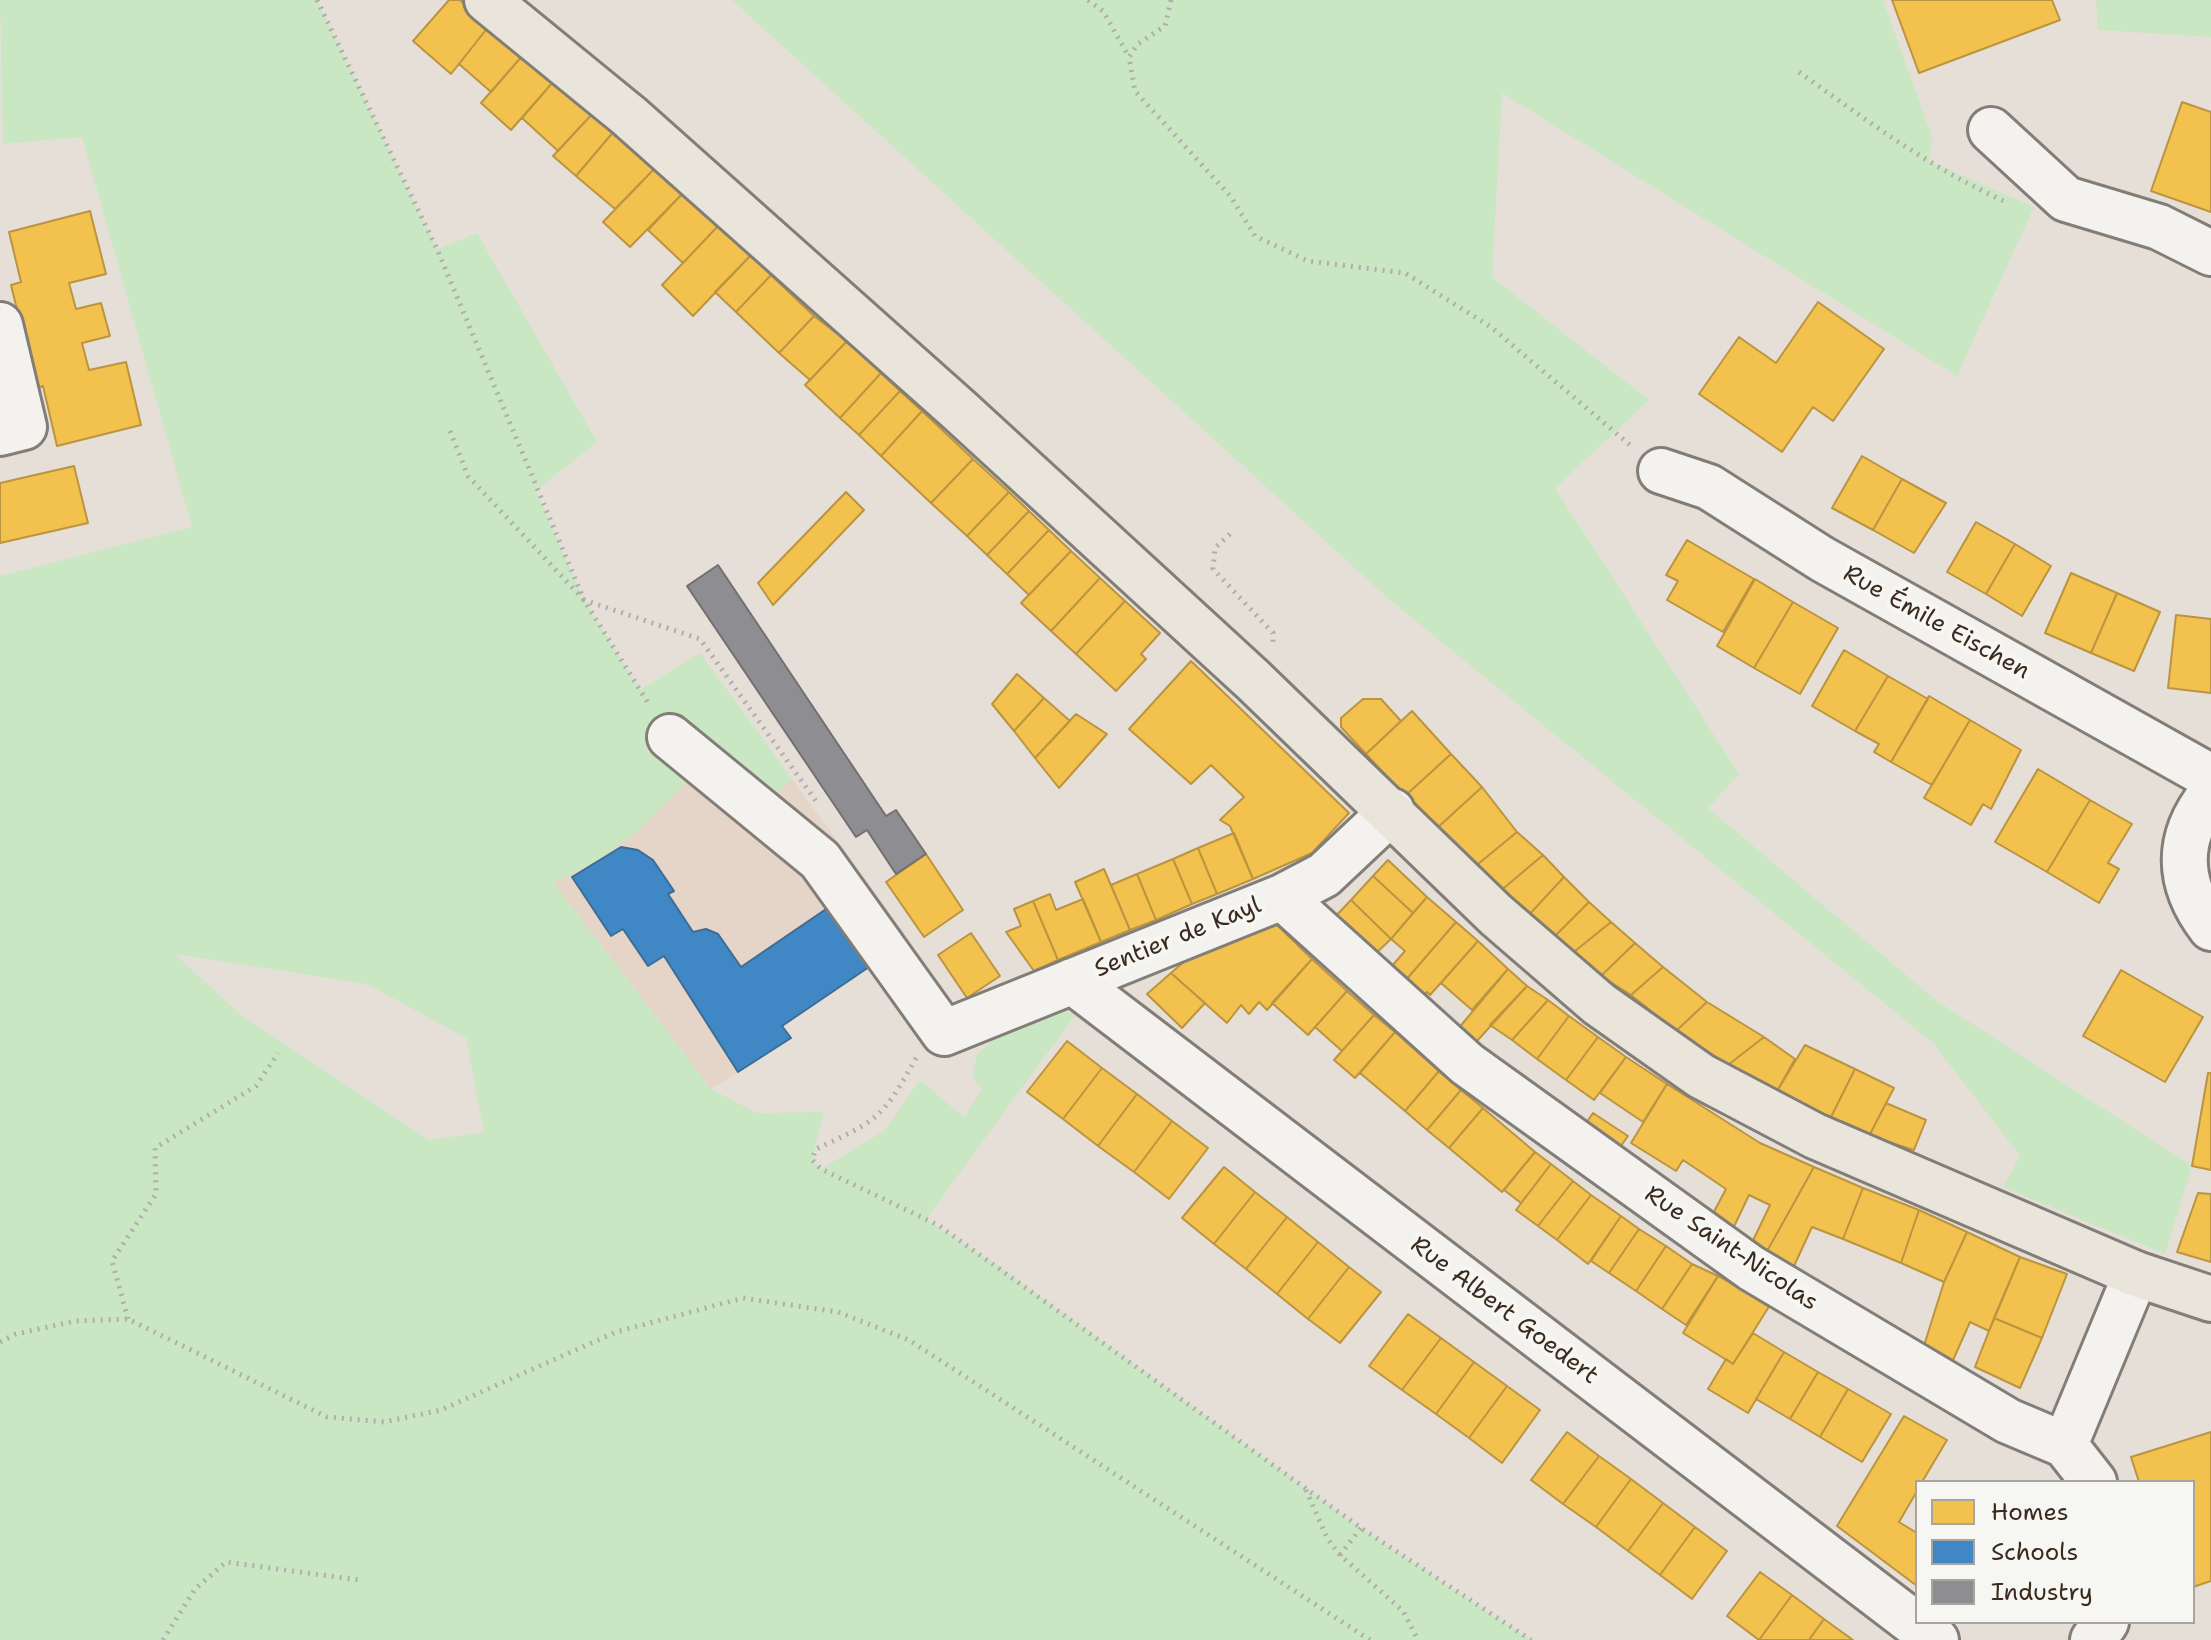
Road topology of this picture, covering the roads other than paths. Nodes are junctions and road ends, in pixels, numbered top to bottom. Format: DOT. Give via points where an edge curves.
graph roads {
  1 [pos="487,0"];
  2 [pos="1991,130"];
  3 [pos="2211,253"];
  4 [pos="0,325"];
  5 [pos="0,433"];
  6 [pos="1661,471"];
  7 [pos="670,737"];
  8 [pos="2211,777"];
  9 [pos="2211,794"];
  10 [pos="1392,811"];
  11 [pos="1282,897"];
  12 [pos="2211,928"];
  13 [pos="1072,981"];
  14 [pos="2136,1274"];
  15 [pos="2211,1299"];
  16 [pos="2065,1445"];
  17 [pos="2092,1480"];
  18 [pos="1915,1624"];
  19 [pos="1915,1624"];
  20 [pos="1936,1640"];
  1 -- 10 [label="main road" via="639,125"];
  2 -- 3 [label="street" via="2066,199 2159,227"];
  4 -- 5 [label="street" via="24,427"];
  6 -- 8 [label="street, Rue Émile Eischen" via="1709,487 1822,559"];
  7 -- 13 [label="street, Sentier de Kayl" via="820,860 944,1033"];
  9 -- 12 [label="street" via="2197,811 2184,844 2183,876 2195,908"];
  10 -- 11 [label="street, Sentier de Kayl" via="1324,875"];
  10 -- 14 [label="main road" via="1496,915 1599,1004 1701,1076 1815,1136"];
  11 -- 13 [label="street, Sentier de Kayl"];
  11 -- 16 [label="street, Rue Saint-Nicolas" via="1467,1064 1751,1268 2008,1421"];
  13 -- 18 [label="street, Rue Albert Goedert"];
  14 -- 15 [label="main road"];
  14 -- 16 [label="street"];
  16 -- 17 [label="street"];
  19 -- 20 [label="street, Rue Albert Goedert"];
}
